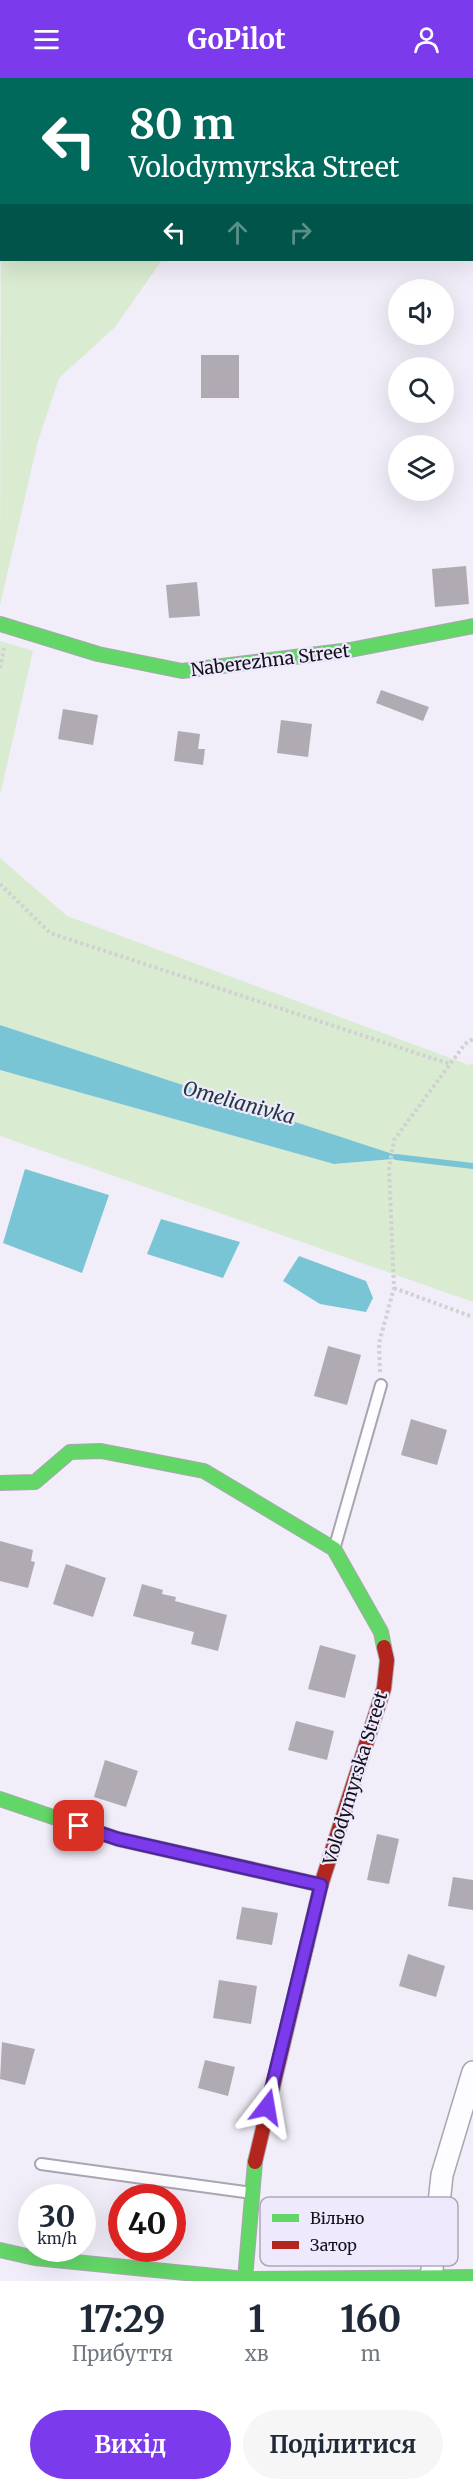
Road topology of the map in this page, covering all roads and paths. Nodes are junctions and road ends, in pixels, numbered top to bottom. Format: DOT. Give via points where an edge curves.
graph roads {
  1 [pos="0,624"];
  2 [pos="473,626"];
  3 [pos="0,884"];
  4 [pos="473,1039"];
  5 [pos="450,1064"];
  6 [pos="394,1288"];
  7 [pos="473,1317"];
  8 [pos="381,1385"];
  9 [pos="0,1483"];
  10 [pos="334,1549"];
  11 [pos="0,1799"];
  12 [pos="321,1885"];
  13 [pos="473,2072"];
  14 [pos="41,2164"];
  15 [pos="252,2193"];
  16 [pos="440,2197"];
  17 [pos="0,2250"];
  18 [pos="433,2266"];
  19 [pos="473,2277"];
  20 [pos="208,2279"];
  21 [pos="245,2279"];
  22 [pos="432,2279"];
  1 -- 2 [label="street, Naberezhna Street" via="98,654 182,671 350,651"];
  3 -- 5 [label="path" via="50,933"];
  4 -- 5 [label="path"];
  5 -- 6 [label="path" via="394,1140 388,1168"];
  6 -- 7 [label="path"];
  6 -- 8 [label="path" via="379,1343"];
  8 -- 10 [label="lane"];
  9 -- 10 [label="street, Volodymyrska Street" via="35,1482 70,1452 101,1451 204,1471"];
  10 -- 12 [label="street, Volodymyrska Street" via="381,1632 387,1660 384,1688"];
  11 -- 12 [label="street, Volodymyrska Street" via="118,1839"];
  12 -- 15 [label="street, Volodymyrska Street" via="256,2151"];
  13 -- 16 [label="street" via="442,2175"];
  14 -- 15 [label="lane"];
  15 -- 21 [label="street, Volodymyrska Street"];
  17 -- 20 [label="street" via="35,2258"];
  18 -- 22 [label="street"];
  19 -- 22 [label="street"];
  20 -- 21 [label="street"];
  21 -- 22 [label="street"];
}
